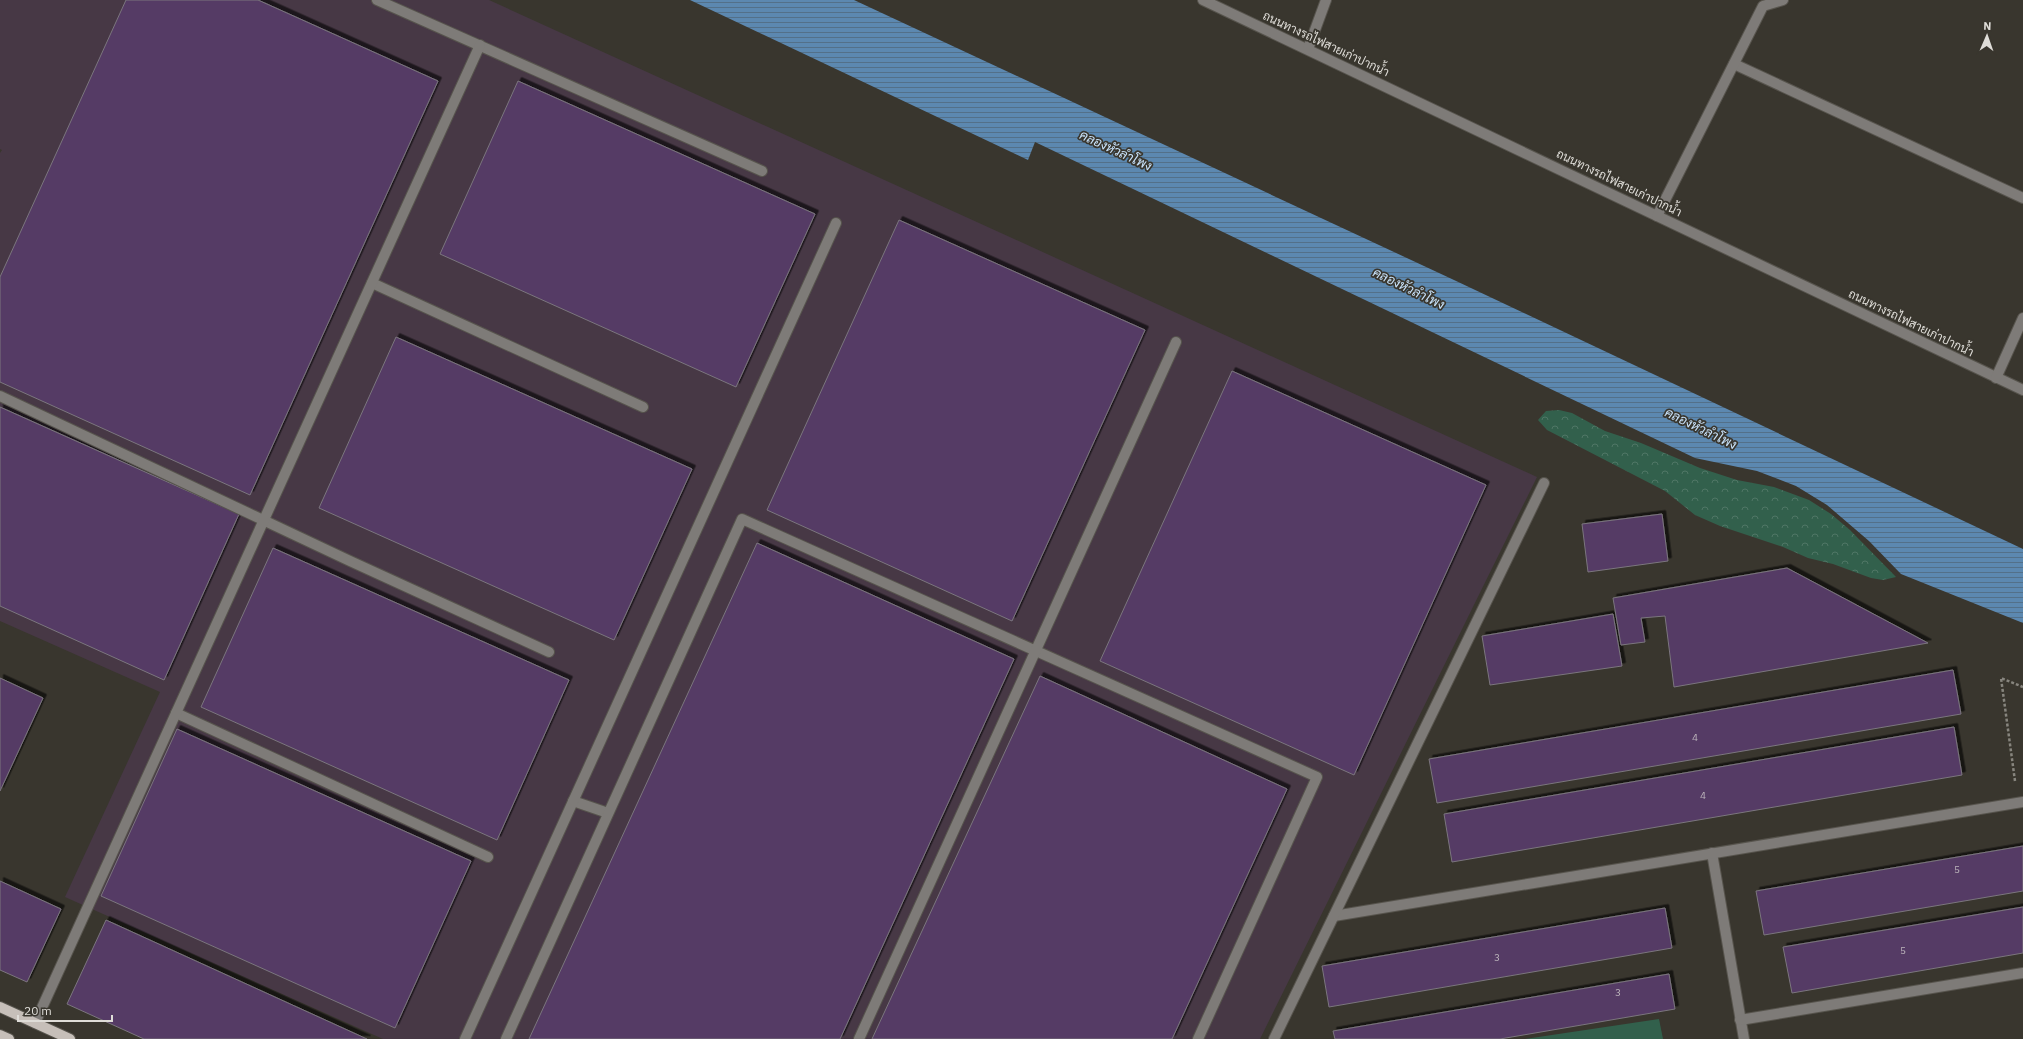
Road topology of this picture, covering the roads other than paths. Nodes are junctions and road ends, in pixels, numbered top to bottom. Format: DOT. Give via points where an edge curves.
graph roads {
  1 [pos="377,0"];
  2 [pos="1203,0"];
  3 [pos="1326,0"];
  4 [pos="1783,0"];
  5 [pos="480,45"];
  6 [pos="1308,49"];
  7 [pos="1734,64"];
  8 [pos="762,171"];
  9 [pos="2023,198"];
  10 [pos="1657,216"];
  11 [pos="836,223"];
  12 [pos="372,283"];
  13 [pos="2023,318"];
  14 [pos="1176,342"];
  15 [pos="1996,378"];
  16 [pos="2023,390"];
  17 [pos="0,396"];
  18 [pos="643,406"];
  19 [pos="1544,483"];
  20 [pos="264,520"];
  21 [pos="1036,650"];
  22 [pos="549,652"];
  23 [pos="176,713"];
  24 [pos="573,801"];
  25 [pos="2020,802"];
  26 [pos="608,813"];
  27 [pos="1712,853"];
  28 [pos="488,857"];
  29 [pos="1334,916"];
  30 [pos="2023,973"];
  31 [pos="0,1007"];
  32 [pos="1740,1020"];
  33 [pos="35,1023"];
  34 [pos="0,1035"];
  35 [pos="9,1039"];
  36 [pos="70,1039"];
  37 [pos="465,1039"];
  38 [pos="506,1039"];
  39 [pos="859,1039"];
  40 [pos="1198,1039"];
  41 [pos="1274,1039"];
  42 [pos="1744,1039"];
  1 -- 5 [label="street"];
  2 -- 6 [label="street, ถนนทางรถไฟสายเก่าปากน้ำ"];
  3 -- 6 [label="street"];
  4 -- 7 [label="street" via="1763,6"];
  5 -- 8 [label="street"];
  5 -- 12 [label="street"];
  6 -- 10 [label="street, ถนนทางรถไฟสายเก่าปากน้ำ"];
  7 -- 9 [label="street"];
  7 -- 10 [label="street"];
  10 -- 15 [label="street, ถนนทางรถไฟสายเก่าปากน้ำ"];
  11 -- 24 [label="street"];
  12 -- 18 [label="street"];
  12 -- 20 [label="street"];
  13 -- 15 [label="street"];
  14 -- 21 [label="street"];
  15 -- 16 [label="street, ถนนทางรถไฟสายเก่าปากน้ำ"];
  17 -- 20 [label="street"];
  19 -- 29 [label="street"];
  20 -- 22 [label="street"];
  20 -- 23 [label="street"];
  21 -- 26 [label="street" via="742,519"];
  21 -- 39 [label="street"];
  21 -- 40 [label="street" via="1317,777"];
  23 -- 28 [label="street"];
  23 -- 33 [label="street"];
  24 -- 26 [label="street"];
  24 -- 37 [label="street"];
  25 -- 27 [label="street"];
  26 -- 38 [label="street"];
  27 -- 29 [label="street"];
  27 -- 32 [label="street"];
  29 -- 41 [label="street"];
  30 -- 32 [label="street"];
  31 -- 33 [label="main road"];
  32 -- 42 [label="street"];
  33 -- 36 [label="main road"];
  34 -- 35 [label="main road"];
}
